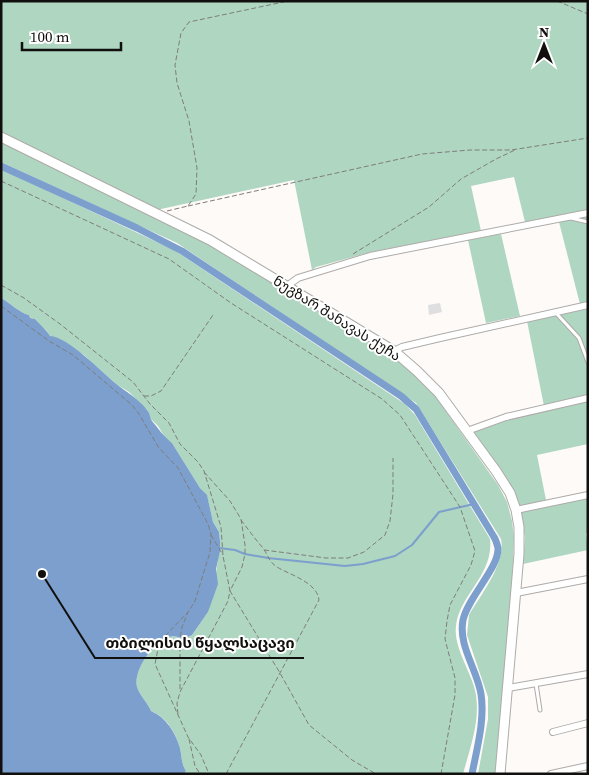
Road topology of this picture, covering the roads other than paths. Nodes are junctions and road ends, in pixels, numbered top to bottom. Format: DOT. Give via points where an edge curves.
graph roads {
  1 [pos="1,137"];
  2 [pos="588,213"];
  3 [pos="568,217"];
  4 [pos="588,222"];
  5 [pos="287,286"];
  6 [pos="588,305"];
  7 [pos="556,312"];
  8 [pos="394,351"];
  9 [pos="588,362"];
  10 [pos="588,398"];
  11 [pos="467,431"];
  12 [pos="588,495"];
  13 [pos="516,510"];
  14 [pos="588,579"];
  15 [pos="516,592"];
  16 [pos="588,674"];
  17 [pos="535,684"];
  18 [pos="508,688"];
  19 [pos="540,710"];
  20 [pos="588,723"];
  21 [pos="553,732"];
  22 [pos="588,766"];
  23 [pos="500,774"];
  24 [pos="551,774"];
  1 -- 5 [label="main road, ნუგზარ შანავას ქუჩა" via="210,240"];
  2 -- 3 [label="street"];
  3 -- 4 [label="lane"];
  3 -- 5 [label="street" via="370,256 298,278"];
  5 -- 8 [label="main road, ნუგზარ შანავას ქუჩა"];
  6 -- 7 [label="street"];
  7 -- 8 [label="street"];
  7 -- 9 [label="lane" via="579,338"];
  8 -- 11 [label="main road, ნუგზარ შანავას ქუჩა" via="439,393"];
  10 -- 11 [label="street" via="506,417"];
  11 -- 13 [label="main road, ნუგზარ შანავას ქუჩა" via="510,493"];
  12 -- 13 [label="street"];
  13 -- 15 [label="main road, ნუგზარ შანავას ქუჩა" via="520,540"];
  14 -- 15 [label="street"];
  15 -- 18 [label="main road, ნუგზარ შანავას ქუჩა"];
  16 -- 17 [label="street"];
  17 -- 18 [label="street"];
  17 -- 19 [label="lane"];
  18 -- 23 [label="main road, ნუგზარ შანავას ქუჩა"];
  20 -- 21 [label="street"];
  22 -- 24 [label="street"];
}
